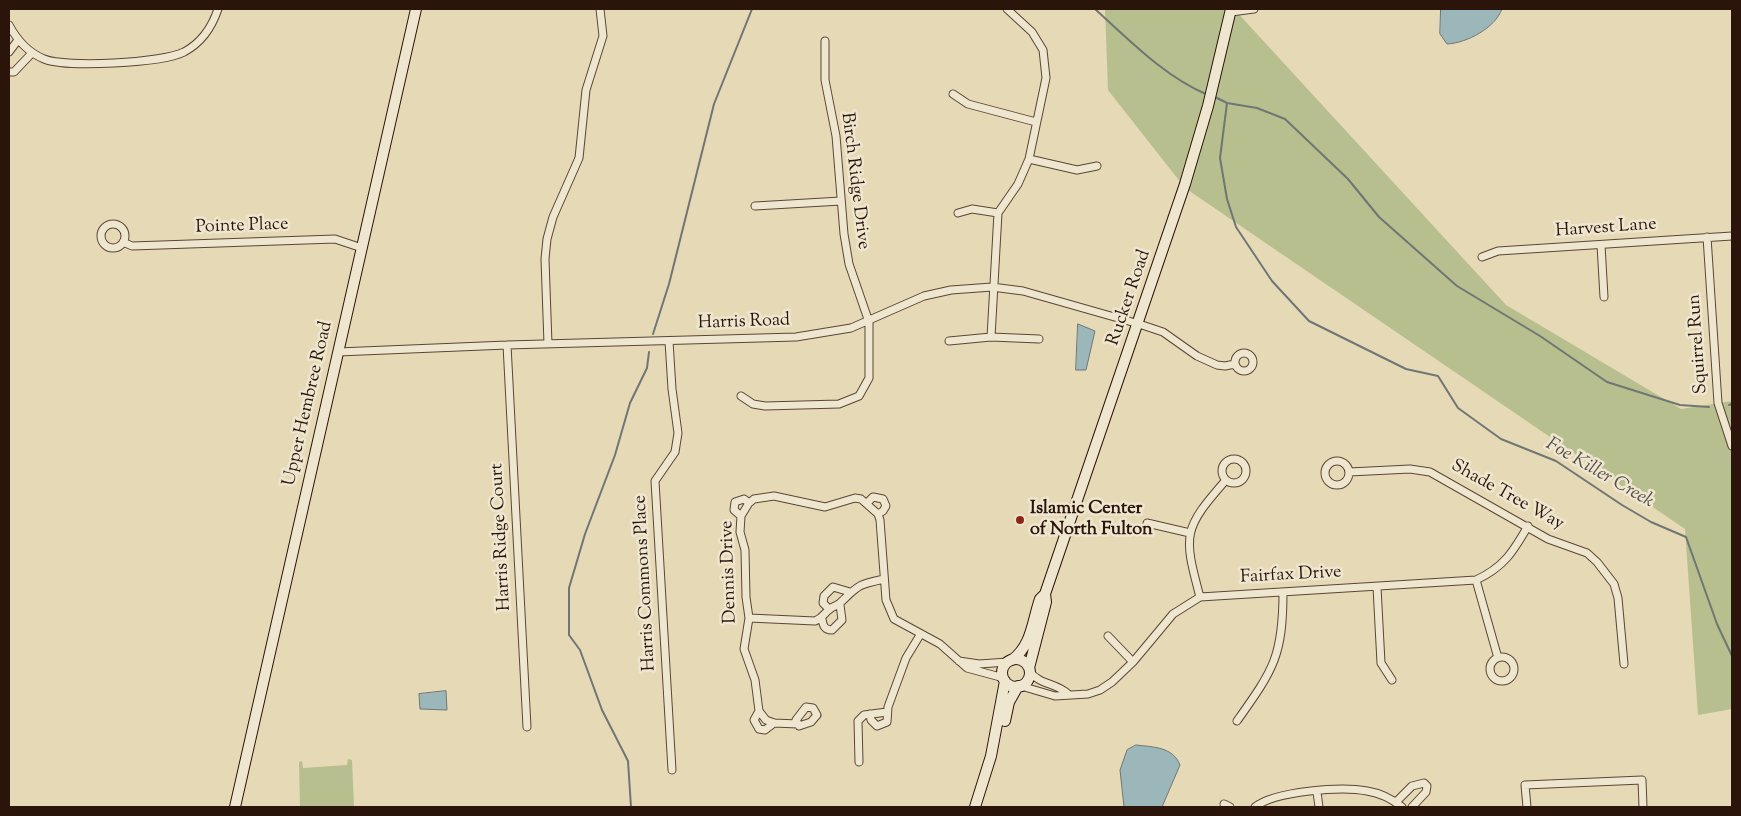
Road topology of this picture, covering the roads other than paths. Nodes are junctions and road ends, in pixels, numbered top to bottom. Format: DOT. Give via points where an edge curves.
graph roads {
  1 [pos="218,9"];
  2 [pos="416,9"];
  3 [pos="600,9"];
  4 [pos="1007,9"];
  5 [pos="1254,9"];
  6 [pos="1231,10"];
  7 [pos="9,25"];
  8 [pos="18,40"];
  9 [pos="826,41"];
  10 [pos="9,52"];
  11 [pos="32,53"];
  12 [pos="9,72"];
  13 [pos="953,94"];
  14 [pos="1036,122"];
  15 [pos="1028,160"];
  16 [pos="1097,166"];
  17 [pos="841,201"];
  18 [pos="755,206"];
  19 [pos="958,212"];
  20 [pos="998,214"];
  21 [pos="1732,236"];
  22 [pos="1707,237"];
  23 [pos="123,242"];
  24 [pos="1601,245"];
  25 [pos="362,248"];
  26 [pos="1482,257"];
  27 [pos="992,287"];
  28 [pos="1604,297"];
  29 [pos="869,322"];
  30 [pos="1139,324"];
  31 [pos="991,337"];
  32 [pos="1039,339"];
  33 [pos="669,341"];
  34 [pos="949,341"];
  35 [pos="548,344"];
  36 [pos="507,345"];
  37 [pos="338,352"];
  38 [pos="1235,364"];
  39 [pos="741,396"];
  40 [pos="1732,446"];
  41 [pos="1349,472"];
  42 [pos="1226,480"];
  43 [pos="749,503"];
  44 [pos="867,504"];
  45 [pos="878,514"];
  46 [pos="741,516"];
  47 [pos="1147,523"];
  48 [pos="1528,526"];
  49 [pos="1190,533"];
  50 [pos="884,579"];
  51 [pos="1476,580"];
  52 [pos="1377,587"];
  53 [pos="850,592"];
  54 [pos="1283,592"];
  55 [pos="1045,594"];
  56 [pos="1200,597"];
  57 [pos="840,605"];
  58 [pos="829,609"];
  59 [pos="749,618"];
  60 [pos="822,618"];
  61 [pos="920,634"];
  62 [pos="1108,636"];
  63 [pos="1498,658"];
  64 [pos="958,661"];
  65 [pos="1010,661"];
  66 [pos="1133,662"];
  67 [pos="1624,664"];
  68 [pos="1029,670"];
  69 [pos="1004,679"];
  70 [pos="1392,680"];
  71 [pos="1020,686"];
  72 [pos="1068,694"];
  73 [pos="759,711"];
  74 [pos="887,712"];
  75 [pos="870,714"];
  76 [pos="1237,722"];
  77 [pos="774,723"];
  78 [pos="798,724"];
  79 [pos="527,727"];
  80 [pos="991,756"];
  81 [pos="859,762"];
  82 [pos="672,770"];
  83 [pos="1318,792"];
  84 [pos="1399,805"];
  85 [pos="235,807"];
  86 [pos="975,807"];
  87 [pos="1255,807"];
  88 [pos="1319,807"];
  89 [pos="1412,807"];
  90 [pos="1527,807"];
  91 [pos="1643,807"];
  1 -- 11 [label="street" via="208,31 198,43 173,56 77,64 59,63"];
  2 -- 25 [label="main road, Upper Hembree Road"];
  3 -- 35 [label="street" via="603,36 586,90 579,158 553,217 547,239"];
  4 -- 14 [label="street" via="1032,32 1043,50 1046,78"];
  5 -- 6 [label="street"];
  6 -- 30 [label="main road, Rucker Road" via="1208,106"];
  7 -- 8 [label="street"];
  8 -- 10 [label="street"];
  8 -- 11 [label="street"];
  9 -- 17 [label="street, Birch Ridge Drive" via="824,80 836,136"];
  11 -- 12 [label="street" via="14,72"];
  13 -- 14 [label="street" via="968,104"];
  14 -- 15 [label="street"];
  15 -- 16 [label="street" via="1077,170"];
  15 -- 20 [label="street" via="1018,184"];
  17 -- 18 [label="street"];
  17 -- 29 [label="street, Birch Ridge Drive" via="849,264"];
  19 -- 20 [label="street" via="972,209"];
  20 -- 27 [label="street"];
  21 -- 22 [label="street, Harvest Lane"];
  22 -- 24 [label="street, Harvest Lane"];
  22 -- 40 [label="street, Squirrel Run" via="1718,403"];
  23 -- 25 [label="street, Pointe Place" via="132,246 335,239"];
  24 -- 26 [label="street, Harvest Lane" via="1498,251"];
  24 -- 28 [label="street"];
  25 -- 37 [label="main road, Upper Hembree Road"];
  27 -- 29 [label="street, Harris Road" via="924,296"];
  27 -- 30 [label="street, Harris Road" via="1023,291"];
  27 -- 31 [label="street"];
  29 -- 33 [label="street, Harris Road" via="832,333 796,337"];
  29 -- 39 [label="street, Birch Ridge Drive" via="869,378 864,390 853,400 839,404 765,406 753,404"];
  30 -- 38 [label="street, Harris Road" via="1163,332 1197,356 1217,365"];
  30 -- 55 [label="main road, Rucker Road"];
  31 -- 32 [label="street"];
  31 -- 34 [label="street"];
  33 -- 35 [label="street, Harris Road"];
  33 -- 82 [label="street, Harris Commons Place" via="678,433 675,452 655,481"];
  35 -- 36 [label="street, Harris Road"];
  36 -- 37 [label="street, Harris Road"];
  36 -- 79 [label="street, Harris Ridge Court"];
  37 -- 85 [label="main road, Upper Hembree Road"];
  41 -- 48 [label="street, Shade Tree Way" via="1410,469 1430,472"];
  42 -- 49 [label="street" via="1200,510"];
  43 -- 44 [label="street, Dennis Drive" via="760,497 774,496 825,507 855,498"];
  43 -- 46 [label="street, Dennis Drive"];
  43 -- 46 [label="street" via="744,499 735,502 734,510"];
  44 -- 45 [label="street"];
  44 -- 45 [label="street" via="873,496 883,499 886,506"];
  45 -- 50 [label="street"];
  46 -- 59 [label="street, Dennis Drive"];
  47 -- 49 [label="street"];
  48 -- 51 [label="street, Fairfax Drive" via="1505,563"];
  48 -- 67 [label="street, Shade Tree Way" via="1548,539 1586,553 1606,572 1618,598"];
  49 -- 56 [label="street" via="1189,558"];
  50 -- 53 [label="street" via="864,583"];
  50 -- 61 [label="street" via="886,600 894,619"];
  51 -- 52 [label="street, Fairfax Drive"];
  51 -- 63 [label="street"];
  52 -- 54 [label="street, Fairfax Drive"];
  52 -- 70 [label="street" via="1381,663"];
  53 -- 57 [label="street"];
  53 -- 58 [label="street" via="833,587 823,603"];
  54 -- 56 [label="street, Fairfax Drive"];
  54 -- 76 [label="street" via="1283,628 1277,657"];
  55 -- 65 [label="main road, Rucker Road" via="1040,599 1028,642"];
  55 -- 68 [label="main road, Rucker Road" via="1046,602"];
  56 -- 66 [label="street, Fairfax Drive" via="1173,614"];
  57 -- 58 [label="street"];
  57 -- 60 [label="street" via="842,620 832,630 823,626"];
  58 -- 60 [label="street"];
  59 -- 60 [label="street" via="807,622"];
  59 -- 73 [label="street, Dennis Drive" via="744,650 755,680"];
  61 -- 64 [label="street" via="940,644"];
  61 -- 74 [label="street" via="906,658"];
  62 -- 66 [label="street"];
  64 -- 65 [label="street" via="979,664"];
  64 -- 69 [label="street" via="972,670"];
  65 -- 68 [label="main road" via="1022,661"];
  65 -- 69 [label="main road" via="1002,671"];
  66 -- 72 [label="street, Fairfax Drive" via="1100,690"];
  68 -- 71 [label="main road" via="1028,679"];
  68 -- 72 [label="street" via="1038,680 1061,687"];
  69 -- 71 [label="main road" via="1010,685"];
  69 -- 80 [label="main road"];
  71 -- 72 [label="street, Fairfax Drive" via="1055,696"];
  71 -- 80 [label="main road" via="1009,702 999,742"];
  73 -- 77 [label="street" via="766,720"];
  73 -- 77 [label="street, Dennis Drive" via="754,716 756,727 765,730"];
  74 -- 75 [label="street"];
  74 -- 75 [label="street" via="888,720 883,725 874,724"];
  75 -- 81 [label="street" via="858,721"];
  77 -- 78 [label="street"];
  80 -- 86 [label="main road"];
  83 -- 84 [label="street" via="1367,790 1382,794"];
  83 -- 87 [label="street" via="1275,796"];
  83 -- 88 [label="street"];
  84 -- 89 [label="street" via="1416,784 1424,783 1428,789"];
  90 -- 91 [label="street" via="1525,785 1642,780"];
}
